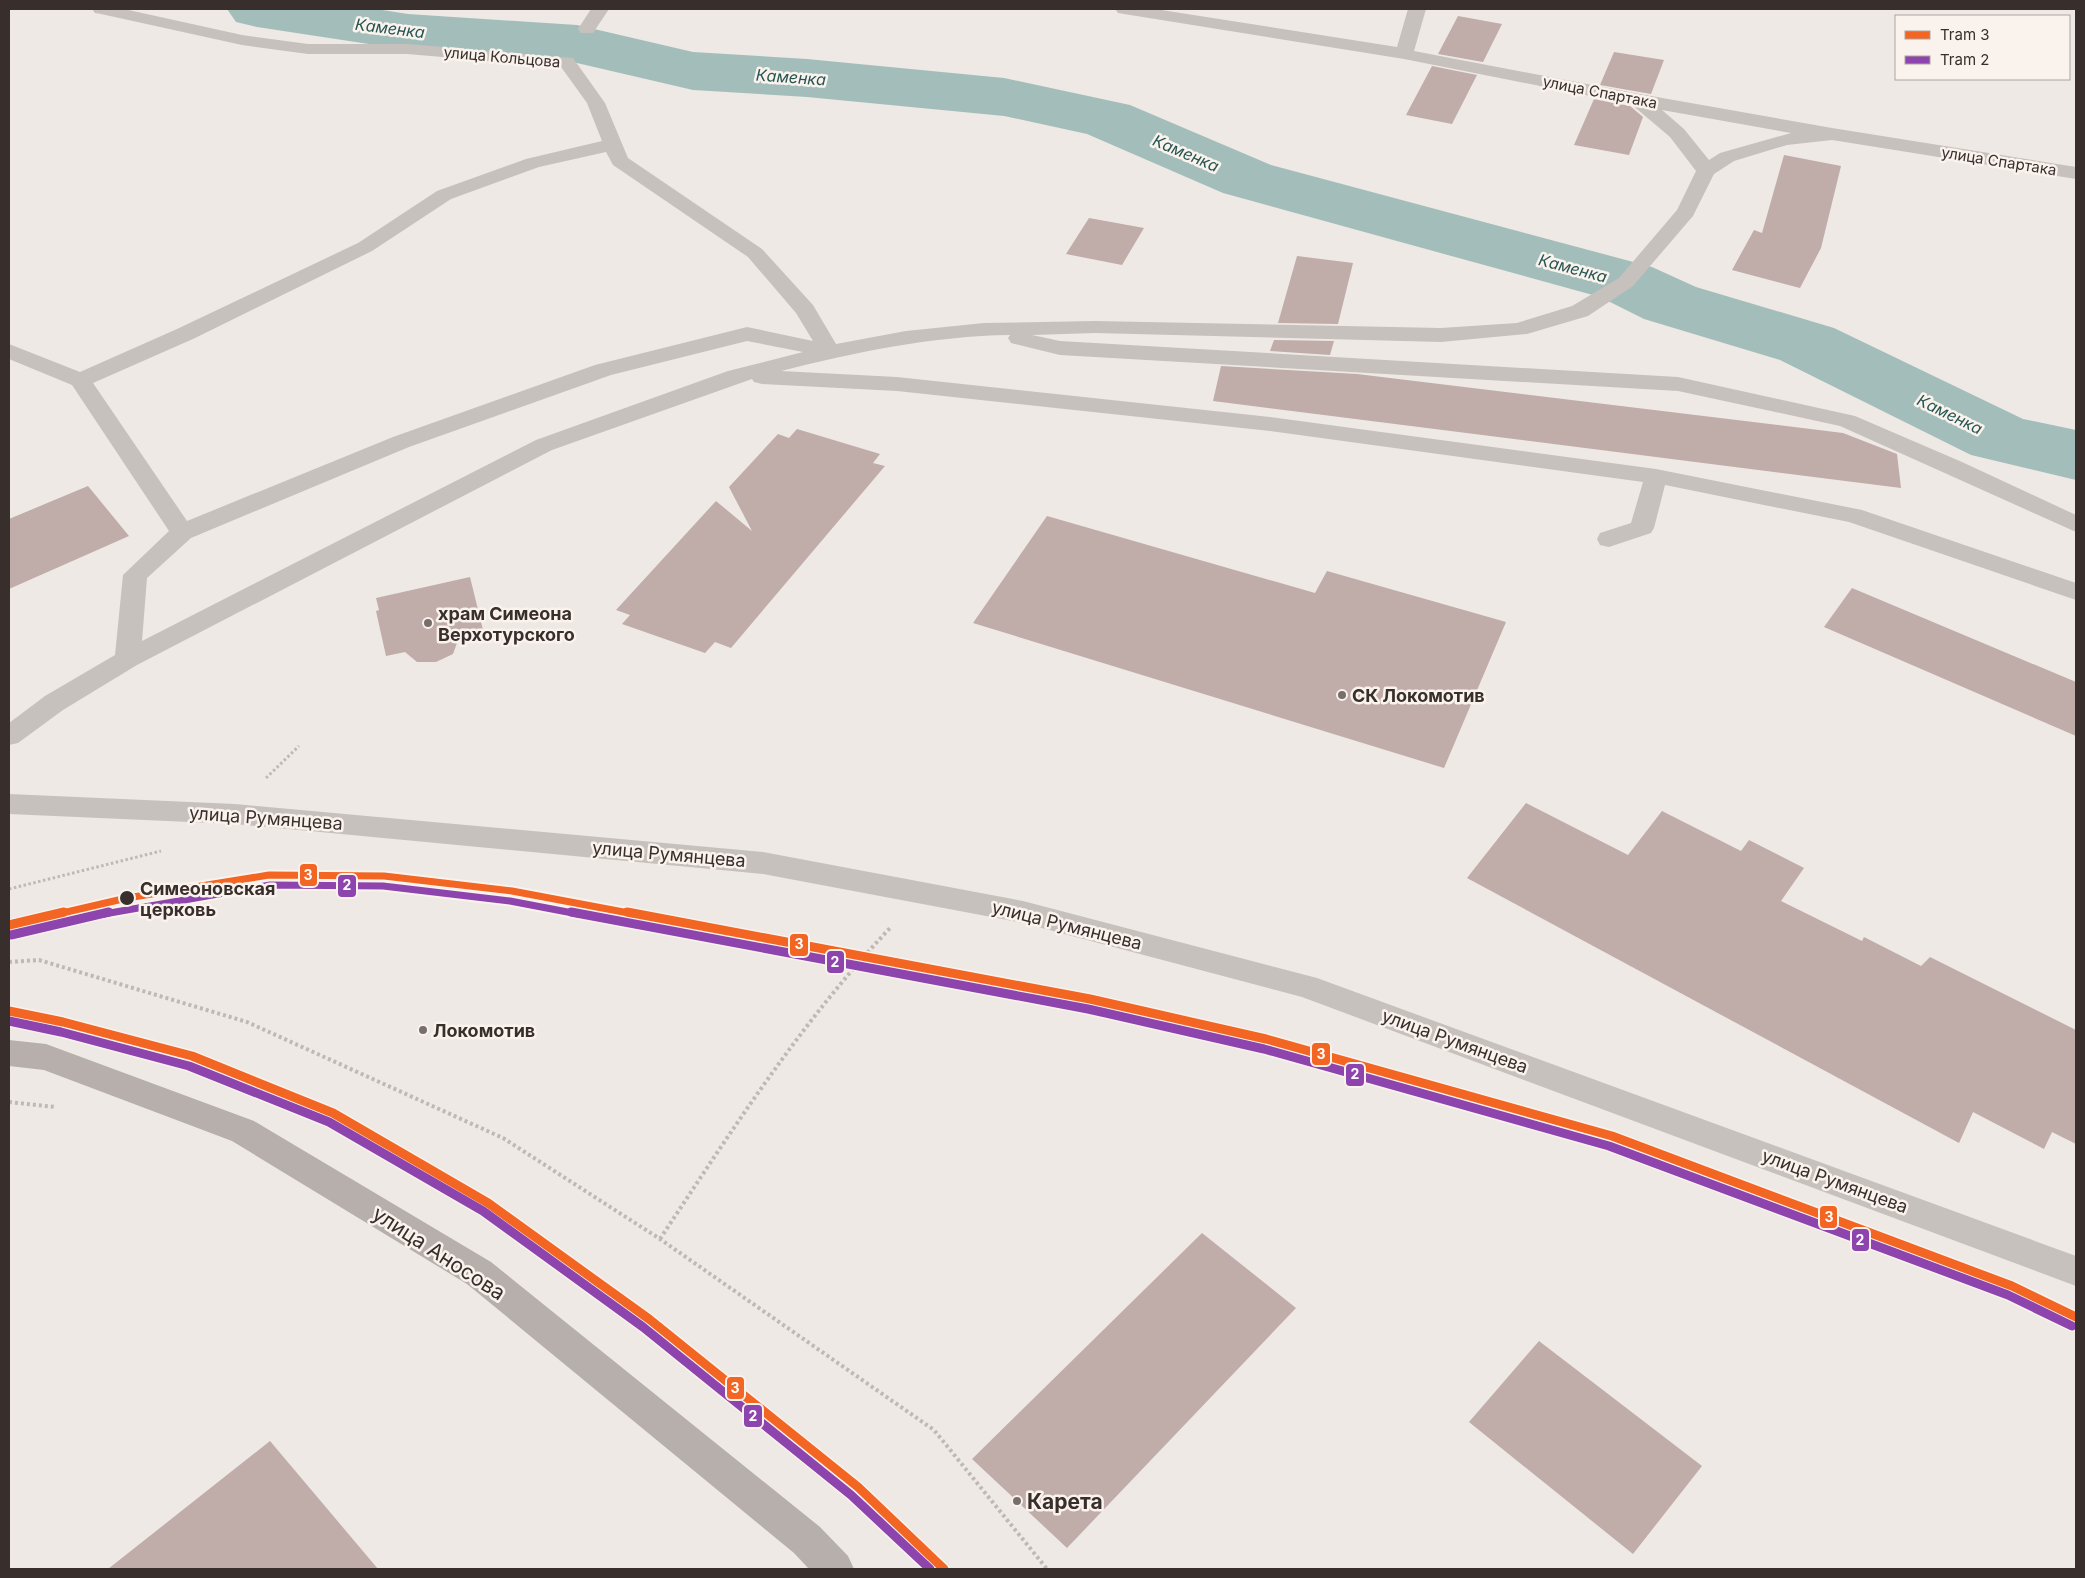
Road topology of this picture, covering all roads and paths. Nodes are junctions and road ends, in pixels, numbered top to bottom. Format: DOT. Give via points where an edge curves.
graph roads {
  1 [pos="100,9"];
  2 [pos="600,9"];
  3 [pos="1124,9"];
  4 [pos="1417,9"];
  5 [pos="587,28"];
  6 [pos="1404,54"];
  7 [pos="1634,99"];
  8 [pos="1832,134"];
  9 [pos="614,144"];
  10 [pos="1706,171"];
  11 [pos="2076,173"];
  12 [pos="984,329"];
  13 [pos="9,351"];
  14 [pos="830,352"];
  15 [pos="736,376"];
  16 [pos="80,380"];
  17 [pos="1656,476"];
  18 [pos="2076,524"];
  19 [pos="182,532"];
  20 [pos="1609,539"];
  21 [pos="2076,592"];
  22 [pos="128,659"];
  23 [pos="9,736"];
  24 [pos="9,804"];
  25 [pos="927,894"];
  26 [pos="9,962"];
  27 [pos="9,1053"];
  28 [pos="9,1102"];
  29 [pos="64,1108"];
  30 [pos="660,1239"];
  31 [pos="2076,1271"];
  32 [pos="835,1569"];
  33 [pos="1047,1569"];
  1 -- 9 [label="street, улица Кольцова" via="242,40 308,49 407,48 567,62 596,103"];
  2 -- 5 [label="street"];
  3 -- 6 [label="street, улица Спартака"];
  4 -- 6 [label="street"];
  6 -- 7 [label="street, улица Спартака"];
  7 -- 8 [label="street, улица Спартака"];
  7 -- 10 [label="street" via="1663,118 1693,150"];
  8 -- 10 [label="street" via="1785,139 1728,157"];
  8 -- 11 [label="street, улица Спартака"];
  9 -- 14 [label="street, улица Кольцова" via="620,161 755,254 805,310"];
  9 -- 16 [label="street" via="533,163 444,195 365,247 185,334"];
  10 -- 12 [label="street" via="1686,212 1626,282 1580,311 1519,329 1440,335 1095,327"];
  12 -- 14 [label="street" via="906,338"];
  12 -- 18 [label="street" via="1060,348 1678,384 1847,421"];
  13 -- 16 [label="street"];
  14 -- 15 [label="street"];
  14 -- 19 [label="street" via="747,334 604,370 401,442"];
  15 -- 17 [label="street" via="897,384 1261,423"];
  15 -- 22 [label="street" via="544,445"];
  16 -- 19 [label="street"];
  17 -- 20 [label="street" via="1642,528"];
  17 -- 21 [label="street" via="1854,515"];
  19 -- 22 [label="street" via="135,575"];
  22 -- 23 [label="street" via="54,702"];
  24 -- 25 [label="street, улица Румянцева" via="236,814 763,863"];
  25 -- 30 [label="path" via="862,956 792,1040"];
  25 -- 31 [label="street, улица Румянцева" via="1023,912 1306,986"];
  26 -- 30 [label="path" via="39,960 247,1022 503,1138"];
  27 -- 32 [label="main road, улица Аносова" via="46,1056 243,1131 478,1273 807,1540"];
  28 -- 29 [label="path"];
  30 -- 33 [label="path" via="934,1430"];
}
